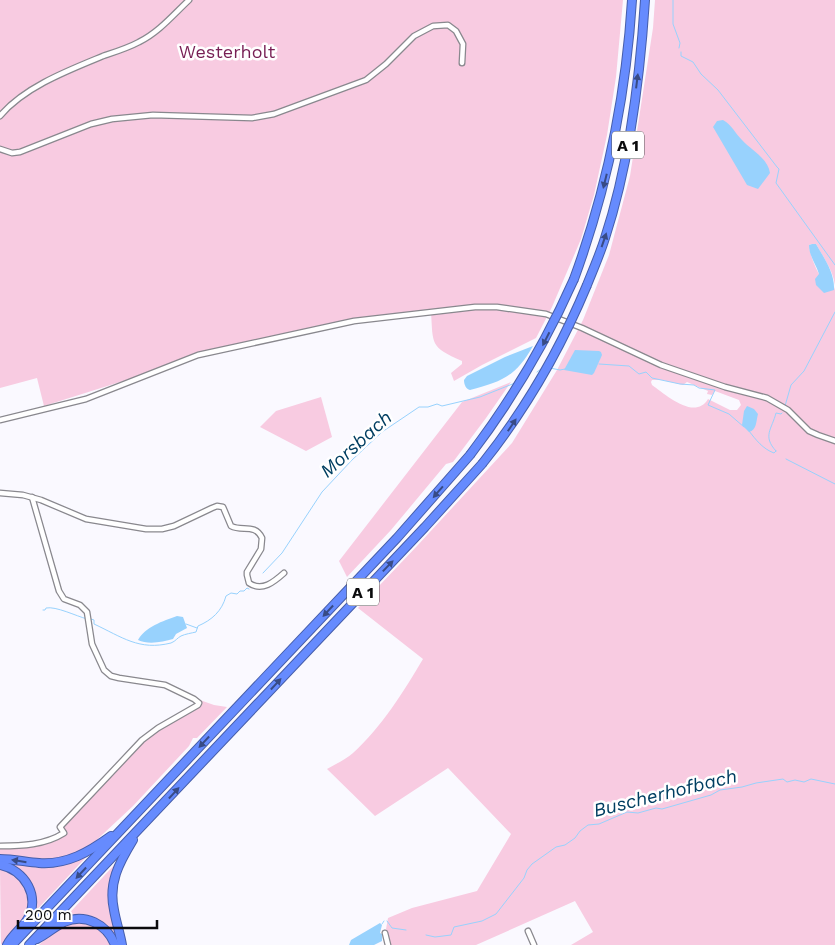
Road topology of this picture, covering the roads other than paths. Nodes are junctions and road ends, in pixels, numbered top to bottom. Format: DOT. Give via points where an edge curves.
graph roads {
  1 [pos="189,0"];
  2 [pos="632,0"];
  3 [pos="645,0"];
  4 [pos="462,63"];
  5 [pos="0,116"];
  6 [pos="0,149"];
  7 [pos="0,420"];
  8 [pos="835,441"];
  9 [pos="0,493"];
  10 [pos="32,497"];
  11 [pos="284,573"];
  12 [pos="127,825"];
  13 [pos="140,828"];
  14 [pos="0,846"];
  15 [pos="0,859"];
  16 [pos="0,865"];
  17 [pos="528,931"];
  18 [pos="385,933"];
  19 [pos="30,944"];
  20 [pos="8,945"];
  21 [pos="12,945"];
  22 [pos="115,945"];
  23 [pos="122,945"];
  24 [pos="388,945"];
  25 [pos="534,945"];
  1 -- 5 [label="street" via="143,40 31,90"];
  2 -- 12 [label="highway, A 1, one-way, bridge" via="621,99 594,220 574,279 526,374 470,454 397,538"];
  13 -- 3 [label="highway, A 1, one-way, bridge" via="482,464 529,400 562,342 605,238 626,154"];
  4 -- 6 [label="street" via="463,44 456,31 448,25 433,26 414,36 366,80 274,114 252,118 134,116 91,124 16,153"];
  7 -- 8 [label="street" via="86,399 198,355 354,321 487,306 546,314 661,365 767,398 791,412 818,436"];
  9 -- 10 [label="street"];
  10 -- 11 [label="street" via="86,519 146,529 168,528 220,506 230,526 254,529 262,538 261,549 247,575 249,583 265,586"];
  10 -- 14 [label="street" via="59,591 64,599 80,605 87,612 93,648 102,667 111,676 165,685 194,698 198,705 139,743 60,827 64,833 42,842"];
  12 -- 15 [label="highway, one-way" via="94,849 69,860 42,864"];
  12 -- 21 [label="highway, A 1, one-way"];
  13 -- 19 [label="highway, A 1"];
  13 -- 23 [label="highway" via="119,863 112,886 113,908"];
  16 -- 20 [label="highway" via="21,876 28,884 32,898 29,916"];
  17 -- 25 [label="street"];
  18 -- 24 [label="street"];
  19 -- 22 [label="highway" via="62,924 80,919 104,927"];
}
